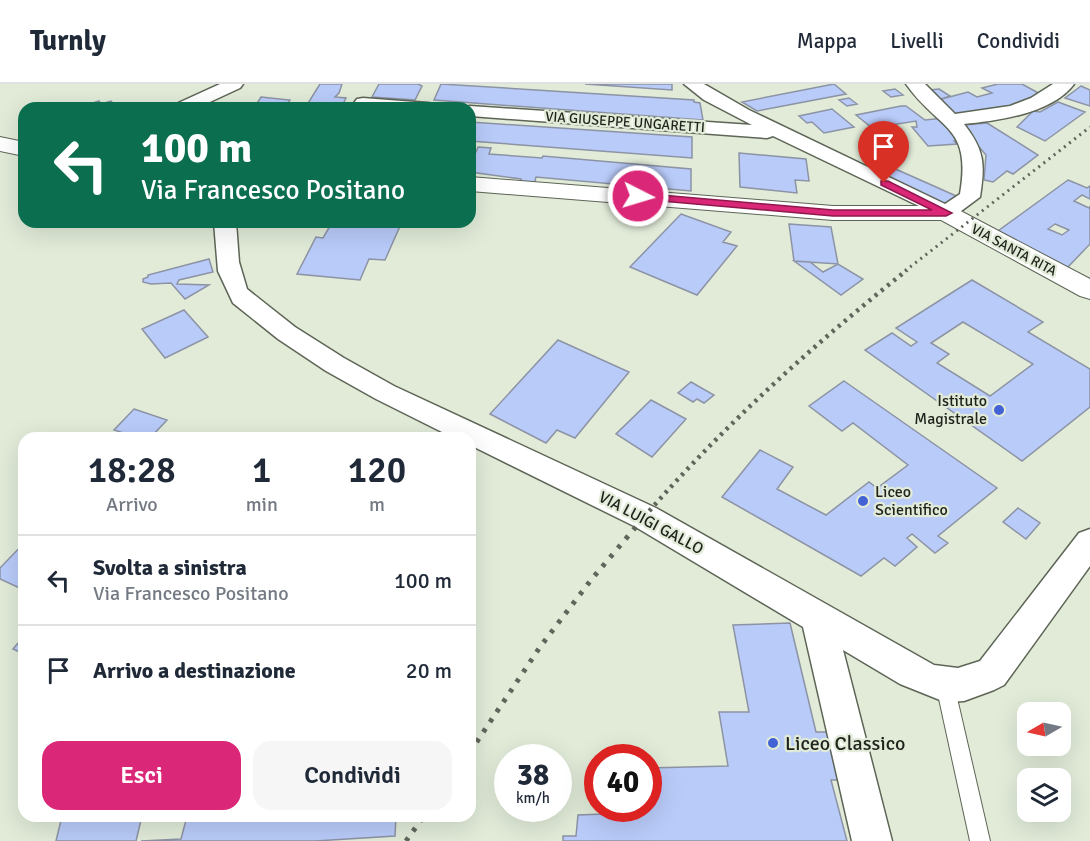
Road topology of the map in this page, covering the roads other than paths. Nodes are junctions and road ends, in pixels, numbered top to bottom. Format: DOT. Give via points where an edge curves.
graph roads {
  1 [pos="234,84"];
  2 [pos="374,84"];
  3 [pos="693,84"];
  4 [pos="915,84"];
  5 [pos="1065,84"];
  6 [pos="196,102"];
  7 [pos="364,102"];
  8 [pos="476,111"];
  9 [pos="950,120"];
  10 [pos="780,133"];
  11 [pos="0,145"];
  12 [pos="18,148"];
  13 [pos="476,184"];
  14 [pos="946,213"];
  15 [pos="225,228"];
  16 [pos="1090,290"];
  17 [pos="468,432"];
  18 [pos="476,436"];
  19 [pos="1090,542"];
  20 [pos="818,618"];
  21 [pos="945,685"];
  22 [pos="872,841"];
  23 [pos="980,841"];
  1 -- 6 [label="street"];
  2 -- 7 [label="street"];
  3 -- 10 [label="street"];
  4 -- 9 [label="street"];
  5 -- 9 [label="street" via="1038,102 993,115"];
  8 -- 10 [label="street, VIA GIUSEPPE UNGARETTI"];
  9 -- 14 [label="street" via="970,145 974,167 970,197"];
  10 -- 14 [label="street"];
  11 -- 12 [label="street"];
  13 -- 14 [label="street, VIA SANTA RITA" via="833,213"];
  14 -- 16 [label="street, VIA SANTA RITA"];
  15 -- 17 [label="street, VIA LUIGI GALLO" via="228,268 241,298 298,343 350,375"];
  18 -- 20 [label="street, VIA LUIGI GALLO" via="645,517"];
  19 -- 21 [label="street, VIA LUIGI GALLO" via="992,673 975,682"];
  20 -- 21 [label="street, VIA LUIGI GALLO"];
  20 -- 22 [label="street"];
  21 -- 23 [label="lane"];
}
